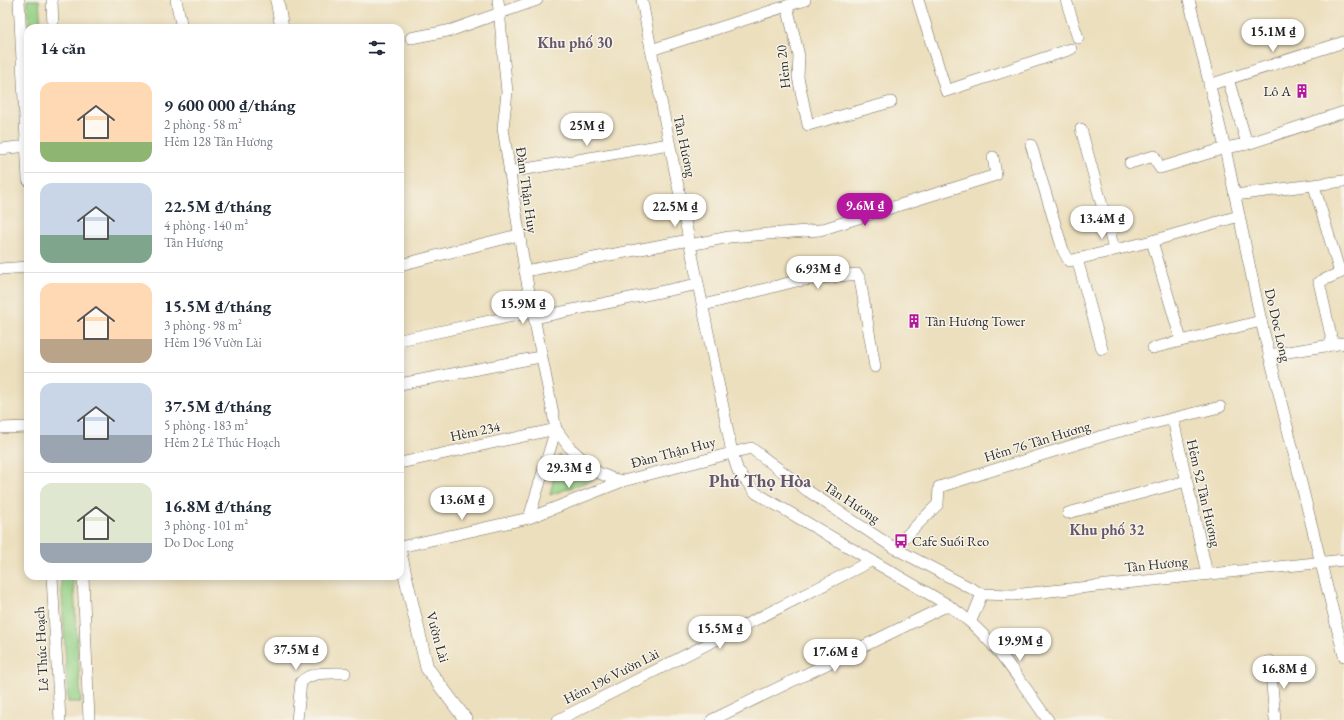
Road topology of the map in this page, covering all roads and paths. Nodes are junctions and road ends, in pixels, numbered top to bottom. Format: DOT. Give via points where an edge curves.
graph roads {
  1 [pos="19,0"];
  2 [pos="52,0"];
  3 [pos="176,0"];
  4 [pos="277,0"];
  5 [pos="498,0"];
  6 [pos="537,0"];
  7 [pos="642,0"];
  8 [pos="805,0"];
  9 [pos="918,0"];
  10 [pos="1066,0"];
  11 [pos="1189,0"];
  12 [pos="787,6"];
  13 [pos="499,13"];
  14 [pos="53,24"];
  15 [pos="181,24"];
  16 [pos="281,24"];
  17 [pos="411,38"];
  18 [pos="1078,38"];
  19 [pos="1344,42"];
  20 [pos="1071,48"];
  21 [pos="651,50"];
  22 [pos="1228,79"];
  23 [pos="1209,85"];
  24 [pos="24,92"];
  25 [pos="891,102"];
  26 [pos="1344,112"];
  27 [pos="1081,128"];
  28 [pos="669,144"];
  29 [pos="1247,144"];
  30 [pos="1031,145"];
  31 [pos="24,147"];
  32 [pos="0,148"];
  33 [pos="1225,148"];
  34 [pos="993,158"];
  35 [pos="1130,163"];
  36 [pos="509,172"];
  37 [pos="1344,181"];
  38 [pos="1314,186"];
  39 [pos="1235,195"];
  40 [pos="1239,216"];
  41 [pos="518,234"];
  42 [pos="1152,241"];
  43 [pos="690,242"];
  44 [pos="1114,249"];
  45 [pos="1077,258"];
  46 [pos="404,264"];
  47 [pos="24,267"];
  48 [pos="0,270"];
  49 [pos="525,271"];
  50 [pos="1342,272"];
  51 [pos="698,284"];
  52 [pos="704,305"];
  53 [pos="533,315"];
  54 [pos="1261,321"];
  55 [pos="404,339"];
  56 [pos="1181,340"];
  57 [pos="1338,344"];
  58 [pos="1153,348"];
  59 [pos="1102,349"];
  60 [pos="1269,355"];
  61 [pos="540,357"];
  62 [pos="875,367"];
  63 [pos="404,383"];
  64 [pos="1220,407"];
  65 [pos="1173,419"];
  66 [pos="24,427"];
  67 [pos="0,428"];
  68 [pos="556,429"];
  69 [pos="732,453"];
  70 [pos="404,462"];
  71 [pos="623,481"];
  72 [pos="1186,481"];
  73 [pos="1068,513"];
  74 [pos="529,518"];
  75 [pos="404,546"];
  76 [pos="894,548"];
  77 [pos="1344,560"];
  78 [pos="871,561"];
  79 [pos="1320,562"];
  80 [pos="404,569"];
  81 [pos="1207,574"];
  82 [pos="52,580"];
  83 [pos="83,580"];
  84 [pos="982,594"];
  85 [pos="948,605"];
  86 [pos="971,621"];
  87 [pos="1344,656"];
  88 [pos="1270,661"];
  89 [pos="345,673"];
  90 [pos="60,720"];
  91 [pos="89,720"];
  92 [pos="297,720"];
  93 [pos="466,720"];
  94 [pos="558,720"];
  95 [pos="712,720"];
  96 [pos="1048,720"];
  97 [pos="1276,720"];
  1 -- 24 [label="street"];
  2 -- 14 [label="street"];
  3 -- 15 [label="street"];
  4 -- 16 [label="street"];
  5 -- 13 [label="street, Đàm Thận Huy"];
  6 -- 13 [label="street"];
  7 -- 21 [label="street, Tân Hương"];
  8 -- 12 [label="street"];
  9 -- 20 [label="street" via="946,91"];
  10 -- 18 [label="street"];
  11 -- 23 [label="street, Do Doc Long"];
  12 -- 21 [label="street"];
  12 -- 25 [label="street, Hẻm 20" via="799,56 798,77 808,125"];
  13 -- 17 [label="street" via="452,30"];
  13 -- 36 [label="street, Đàm Thận Huy" via="507,92 503,128"];
  19 -- 22 [label="street"];
  21 -- 28 [label="street, Tân Hương"];
  22 -- 23 [label="street"];
  22 -- 29 [label="street"];
  23 -- 33 [label="street, Do Doc Long"];
  26 -- 29 [label="street"];
  27 -- 44 [label="street"];
  28 -- 36 [label="street"];
  28 -- 43 [label="street, Tân Hương"];
  29 -- 33 [label="street"];
  30 -- 45 [label="street" via="1063,250 1069,261"];
  31 -- 32 [label="street"];
  33 -- 35 [label="street" via="1160,168 1154,156"];
  33 -- 39 [label="street, Do Doc Long"];
  34 -- 43 [label="street" via="996,175 820,230"];
  36 -- 41 [label="street, Đàm Thận Huy"];
  37 -- 38 [label="street"];
  38 -- 39 [label="street"];
  38 -- 50 [label="street"];
  39 -- 40 [label="street, Do Doc Long"];
  40 -- 42 [label="street"];
  40 -- 54 [label="street, Do Doc Long"];
  41 -- 46 [label="street"];
  41 -- 49 [label="street, Đàm Thận Huy"];
  42 -- 44 [label="street"];
  42 -- 56 [label="street"];
  43 -- 49 [label="street"];
  43 -- 51 [label="street, Tân Hương"];
  44 -- 45 [label="street"];
  45 -- 59 [label="street"];
  47 -- 48 [label="street"];
  49 -- 53 [label="street, Đàm Thận Huy"];
  50 -- 57 [label="street" via="1318,282"];
  51 -- 52 [label="street, Tân Hương"];
  51 -- 53 [label="street"];
  52 -- 62 [label="street" via="796,282 857,274"];
  52 -- 69 [label="street, Tân Hương"];
  53 -- 55 [label="street"];
  53 -- 61 [label="street, Đàm Thận Huy"];
  54 -- 56 [label="street"];
  54 -- 60 [label="street, Do Doc Long"];
  56 -- 58 [label="street"];
  57 -- 60 [label="street"];
  60 -- 79 [label="street, Do Doc Long"];
  61 -- 63 [label="street"];
  61 -- 68 [label="street, Đàm Thận Huy"];
  64 -- 65 [label="street, Hẻm 76 Tân Hương"];
  65 -- 72 [label="street, Hẻm 52 Tân Hương"];
  65 -- 76 [label="street, Hẻm 76 Tân Hương" via="1109,434 939,487 938,504"];
  66 -- 67 [label="street"];
  68 -- 70 [label="street, Hèm 234"];
  68 -- 71 [label="street, Đàm Thận Huy" via="569,447 597,472"];
  68 -- 74 [label="street"];
  69 -- 71 [label="street, Đàm Thận Huy"];
  69 -- 76 [label="street, Tân Hương" via="751,448 808,491"];
  69 -- 78 [label="street, Đàm Thận Huy" via="738,471 756,493"];
  71 -- 74 [label="street"];
  72 -- 73 [label="street"];
  72 -- 81 [label="street, Hẻm 52 Tân Hương"];
  74 -- 75 [label="street"];
  76 -- 84 [label="street, Tân Hương"];
  77 -- 79 [label="street, Tân Hương"];
  78 -- 85 [label="street, Đàm Thận Huy"];
  78 -- 94 [label="street, Hẻm 196 Vườn Lài"];
  79 -- 81 [label="street, Tân Hương"];
  79 -- 87 [label="street, Do Doc Long"];
  80 -- 93 [label="street, Vườn Lài" via="428,668"];
  81 -- 84 [label="street, Tân Hương" via="1013,595"];
  82 -- 90 [label="street, Lê Thúc Hoạch"];
  83 -- 91 [label="street"];
  84 -- 86 [label="street"];
  85 -- 86 [label="street, Đàm Thận Huy"];
  85 -- 95 [label="street"];
  86 -- 96 [label="street, Đàm Thận Huy" via="993,644"];
  88 -- 97 [label="street"];
  89 -- 92 [label="street" via="314,674 305,678 301,682"];
}
